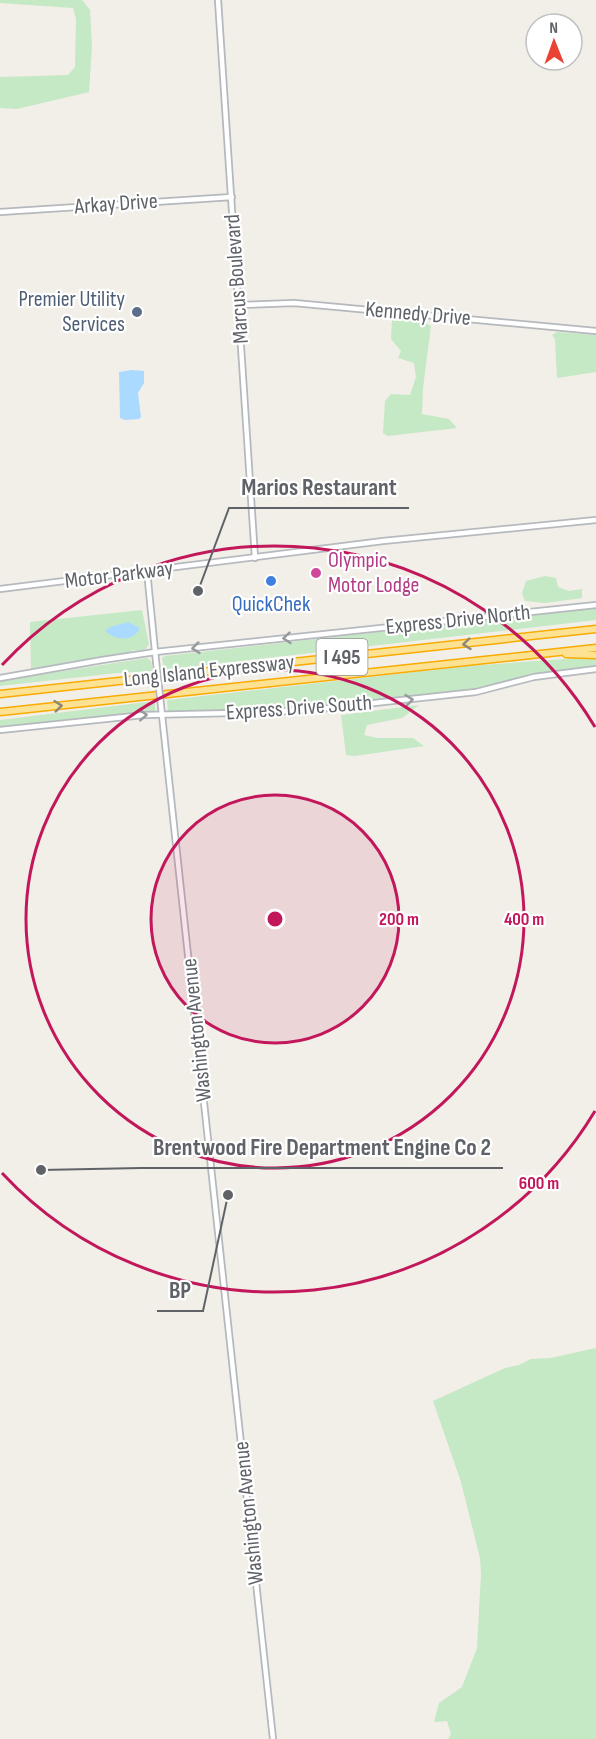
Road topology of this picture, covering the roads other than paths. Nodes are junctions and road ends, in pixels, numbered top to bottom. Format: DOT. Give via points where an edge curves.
graph roads {
  1 [pos="218,0"];
  2 [pos="232,197"];
  3 [pos="0,212"];
  4 [pos="239,306"];
  5 [pos="596,331"];
  6 [pos="596,520"];
  7 [pos="255,558"];
  8 [pos="147,571"];
  9 [pos="0,590"];
  10 [pos="596,606"];
  11 [pos="596,627"];
  12 [pos="596,648"];
  13 [pos="155,652"];
  14 [pos="596,654"];
  15 [pos="488,660"];
  16 [pos="596,669"];
  17 [pos="0,678"];
  18 [pos="0,694"];
  19 [pos="0,712"];
  20 [pos="162,714"];
  21 [pos="0,730"];
  22 [pos="273,1739"];
  1 -- 2 [label="street, Marcus Boulevard"];
  2 -- 3 [label="street, Arkay Drive"];
  2 -- 4 [label="street, Marcus Boulevard"];
  4 -- 5 [label="street, Kennedy Drive" via="294,303"];
  4 -- 7 [label="street, Marcus Boulevard"];
  6 -- 7 [label="street, Motor Parkway"];
  7 -- 8 [label="street, Motor Parkway"];
  8 -- 9 [label="street, Motor Parkway"];
  8 -- 13 [label="street, Washington Avenue"];
  10 -- 13 [label="street, Express Drive North, one-way"];
  11 -- 18 [label="highway, Long Island Expressway / I 495, one-way"];
  12 -- 15 [label="highway, Long Island Expressway / I 495"];
  13 -- 17 [label="street, Express Drive North"];
  13 -- 20 [label="street, Washington Avenue, bridge"];
  14 -- 15 [label="highway"];
  19 -- 15 [label="highway, Long Island Expressway / I 495, one-way"];
  20 -- 16 [label="street, Express Drive South, one-way" via="316,710 476,692 534,677"];
  21 -- 20 [label="street, Express Drive South, one-way"];
  20 -- 22 [label="street, Washington Avenue"];
}
